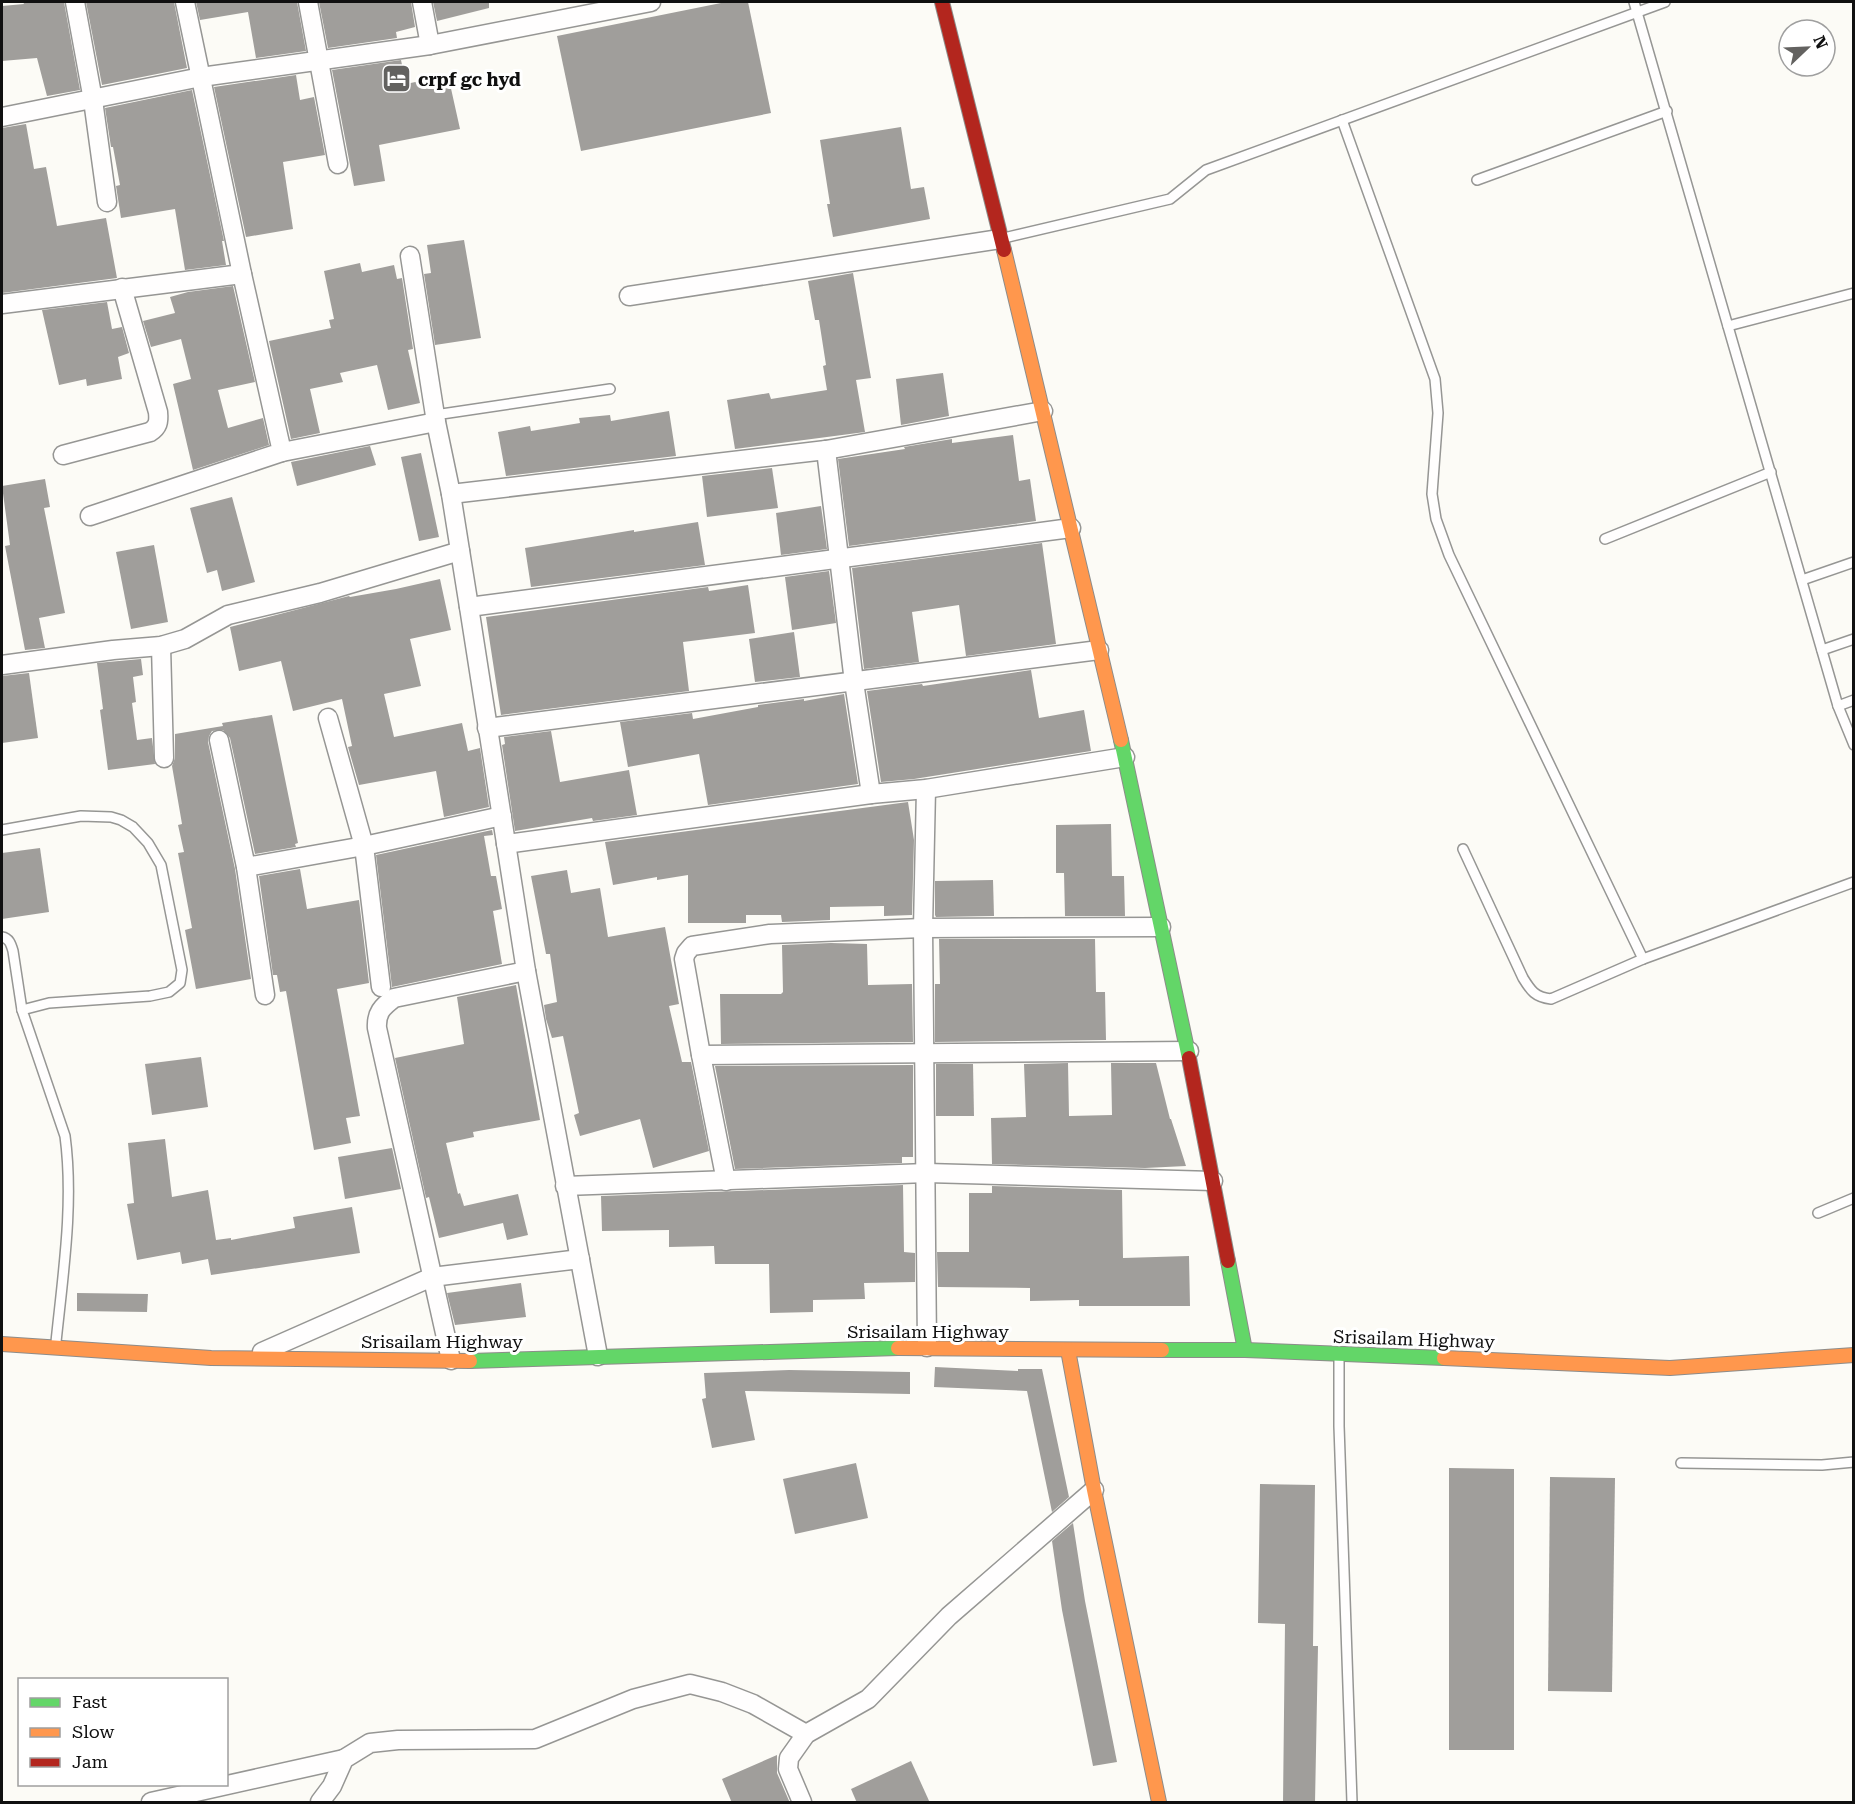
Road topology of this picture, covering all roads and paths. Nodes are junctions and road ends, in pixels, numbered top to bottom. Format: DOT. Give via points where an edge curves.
graph roads {
  1 [pos="75,2"];
  2 [pos="185,2"];
  3 [pos="308,2"];
  4 [pos="422,2"];
  5 [pos="651,2"];
  6 [pos="942,2"];
  7 [pos="1634,2"];
  8 [pos="1665,2"];
  9 [pos="1637,13"];
  10 [pos="430,45"];
  11 [pos="319,62"];
  12 [pos="201,77"];
  13 [pos="93,100"];
  14 [pos="1667,111"];
  15 [pos="2,117"];
  16 [pos="1342,120"];
  17 [pos="338,164"];
  18 [pos="1477,180"];
  19 [pos="107,201"];
  20 [pos="1000,239"];
  21 [pos="410,256"];
  22 [pos="242,274"];
  23 [pos="122,288"];
  24 [pos="1854,293"];
  25 [pos="629,296"];
  26 [pos="2,304"];
  27 [pos="1728,326"];
  28 [pos="609,389"];
  29 [pos="1043,411"];
  30 [pos="435,418"];
  31 [pos="826,450"];
  32 [pos="282,452"];
  33 [pos="63,455"];
  34 [pos="1771,471"];
  35 [pos="450,494"];
  36 [pos="90,516"];
  37 [pos="1071,528"];
  38 [pos="1605,539"];
  39 [pos="460,551"];
  40 [pos="839,558"];
  41 [pos="1854,562"];
  42 [pos="1802,580"];
  43 [pos="469,608"];
  44 [pos="1854,639"];
  45 [pos="161,646"];
  46 [pos="1099,650"];
  47 [pos="1822,650"];
  48 [pos="2,665"];
  49 [pos="854,682"];
  50 [pos="1854,700"];
  51 [pos="1838,706"];
  52 [pos="328,718"];
  53 [pos="487,728"];
  54 [pos="219,740"];
  55 [pos="1854,745"];
  56 [pos="1125,757"];
  57 [pos="164,758"];
  58 [pos="926,789"];
  59 [pos="871,794"];
  60 [pos="502,816"];
  61 [pos="2,830"];
  62 [pos="506,844"];
  63 [pos="364,846"];
  64 [pos="1463,849"];
  65 [pos="246,867"];
  66 [pos="1854,882"];
  67 [pos="1161,927"];
  68 [pos="923,928"];
  69 [pos="2,937"];
  70 [pos="1643,959"];
  71 [pos="526,971"];
  72 [pos="381,987"];
  73 [pos="265,995"];
  74 [pos="22,1010"];
  75 [pos="1189,1051"];
  76 [pos="925,1052"];
  77 [pos="701,1055"];
  78 [pos="927,1173"];
  79 [pos="726,1181"];
  80 [pos="1213,1181"];
  81 [pos="566,1186"];
  82 [pos="1854,1198"];
  83 [pos="1818,1213"];
  84 [pos="580,1259"];
  85 [pos="432,1277"];
  86 [pos="2,1344"];
  87 [pos="56,1347"];
  88 [pos="927,1347"];
  89 [pos="1068,1350"];
  90 [pos="1245,1350"];
  91 [pos="1339,1354"];
  92 [pos="1854,1355"];
  93 [pos="598,1356"];
  94 [pos="247,1359"];
  95 [pos="451,1360"];
  96 [pos="1854,1462"];
  97 [pos="1681,1463"];
  98 [pos="1094,1490"];
  99 [pos="806,1734"];
  100 [pos="344,1759"];
  101 [pos="228,1785"];
  102 [pos="226,1786"];
  103 [pos="151,1803"];
  104 [pos="320,1803"];
  105 [pos="802,1803"];
  106 [pos="1159,1803"];
  107 [pos="1352,1803"];
  1 -- 13 [label="street"];
  2 -- 12 [label="street"];
  3 -- 11 [label="street"];
  4 -- 10 [label="street"];
  5 -- 10 [label="street"];
  6 -- 20 [label="main road"];
  7 -- 9 [label="lane"];
  8 -- 9 [label="lane"];
  9 -- 14 [label="lane"];
  9 -- 16 [label="lane"];
  10 -- 11 [label="street"];
  11 -- 12 [label="street"];
  11 -- 17 [label="street"];
  12 -- 13 [label="street"];
  12 -- 22 [label="street"];
  13 -- 15 [label="street"];
  13 -- 19 [label="street"];
  14 -- 18 [label="lane"];
  14 -- 27 [label="lane"];
  16 -- 20 [label="lane" via="1206,170 1170,199"];
  16 -- 70 [label="lane" via="1435,379 1438,412 1432,494 1436,519"];
  20 -- 25 [label="street"];
  20 -- 29 [label="main road"];
  21 -- 30 [label="street"];
  22 -- 23 [label="street"];
  22 -- 32 [label="street"];
  23 -- 26 [label="street"];
  23 -- 33 [label="street" via="159,421 150,432"];
  24 -- 27 [label="lane"];
  27 -- 34 [label="lane"];
  28 -- 30 [label="lane"];
  29 -- 31 [label="street"];
  29 -- 37 [label="main road"];
  30 -- 32 [label="street"];
  30 -- 35 [label="street"];
  31 -- 35 [label="street"];
  31 -- 40 [label="street"];
  32 -- 36 [label="street"];
  34 -- 38 [label="lane"];
  34 -- 42 [label="lane"];
  35 -- 39 [label="street"];
  37 -- 40 [label="street"];
  37 -- 46 [label="main road"];
  39 -- 43 [label="street"];
  39 -- 45 [label="street" via="320,593 228,615 185,639"];
  40 -- 43 [label="street"];
  40 -- 49 [label="street"];
  41 -- 42 [label="lane"];
  42 -- 47 [label="lane"];
  43 -- 53 [label="street"];
  44 -- 47 [label="lane"];
  45 -- 48 [label="street"];
  45 -- 57 [label="street"];
  46 -- 49 [label="street"];
  46 -- 56 [label="main road"];
  47 -- 51 [label="lane"];
  49 -- 53 [label="street"];
  49 -- 59 [label="street"];
  50 -- 51 [label="lane"];
  51 -- 55 [label="lane"];
  52 -- 63 [label="street"];
  53 -- 60 [label="street"];
  54 -- 65 [label="street"];
  56 -- 58 [label="street"];
  56 -- 67 [label="main road"];
  58 -- 59 [label="street"];
  58 -- 68 [label="street"];
  59 -- 62 [label="street"];
  60 -- 62 [label="street"];
  60 -- 63 [label="street"];
  61 -- 74 [label="lane" via="81,816 111,817 133,827 161,865 182,970 180,983 169,992 49,1003"];
  62 -- 71 [label="street"];
  63 -- 65 [label="street"];
  63 -- 72 [label="street"];
  64 -- 70 [label="lane" via="1533,994 1551,999"];
  65 -- 73 [label="street"];
  66 -- 70 [label="lane"];
  67 -- 68 [label="street"];
  67 -- 75 [label="main road"];
  68 -- 76 [label="street"];
  68 -- 77 [label="street" via="770,934 692,946 684,958"];
  69 -- 74 [label="lane" via="13,951"];
  71 -- 81 [label="street"];
  71 -- 85 [label="street" via="394,998 376,1018"];
  74 -- 87 [label="lane" via="65,1136 67,1153 65,1254"];
  75 -- 76 [label="street"];
  75 -- 80 [label="main road"];
  76 -- 77 [label="street"];
  76 -- 78 [label="street"];
  77 -- 79 [label="street"];
  78 -- 79 [label="street"];
  78 -- 80 [label="street"];
  78 -- 88 [label="street"];
  79 -- 81 [label="street"];
  80 -- 90 [label="main road"];
  81 -- 84 [label="street"];
  82 -- 83 [label="lane"];
  84 -- 85 [label="street"];
  84 -- 93 [label="street"];
  85 -- 94 [label="street"];
  85 -- 95 [label="street"];
  86 -- 87 [label="main road, Srisailam Highway"];
  87 -- 94 [label="main road, Srisailam Highway"];
  88 -- 89 [label="main road, Srisailam Highway"];
  88 -- 93 [label="main road, Srisailam Highway"];
  89 -- 90 [label="main road, Srisailam Highway"];
  89 -- 98 [label="main road"];
  90 -- 91 [label="main road, Srisailam Highway"];
  91 -- 92 [label="main road, Srisailam Highway" via="1670,1368"];
  91 -- 107 [label="lane"];
  93 -- 95 [label="main road, Srisailam Highway"];
  94 -- 95 [label="main road, Srisailam Highway"];
  96 -- 97 [label="lane"];
  98 -- 99 [label="street" via="949,1616 868,1699"];
  98 -- 106 [label="main road"];
  99 -- 100 [label="street" via="753,1704 690,1684 633,1699 535,1739 398,1740 370,1743"];
  99 -- 105 [label="street" via="789,1758 788,1769"];
  100 -- 101 [label="street"];
  100 -- 104 [label="street"];
  102 -- 103 [label="street"];
}
